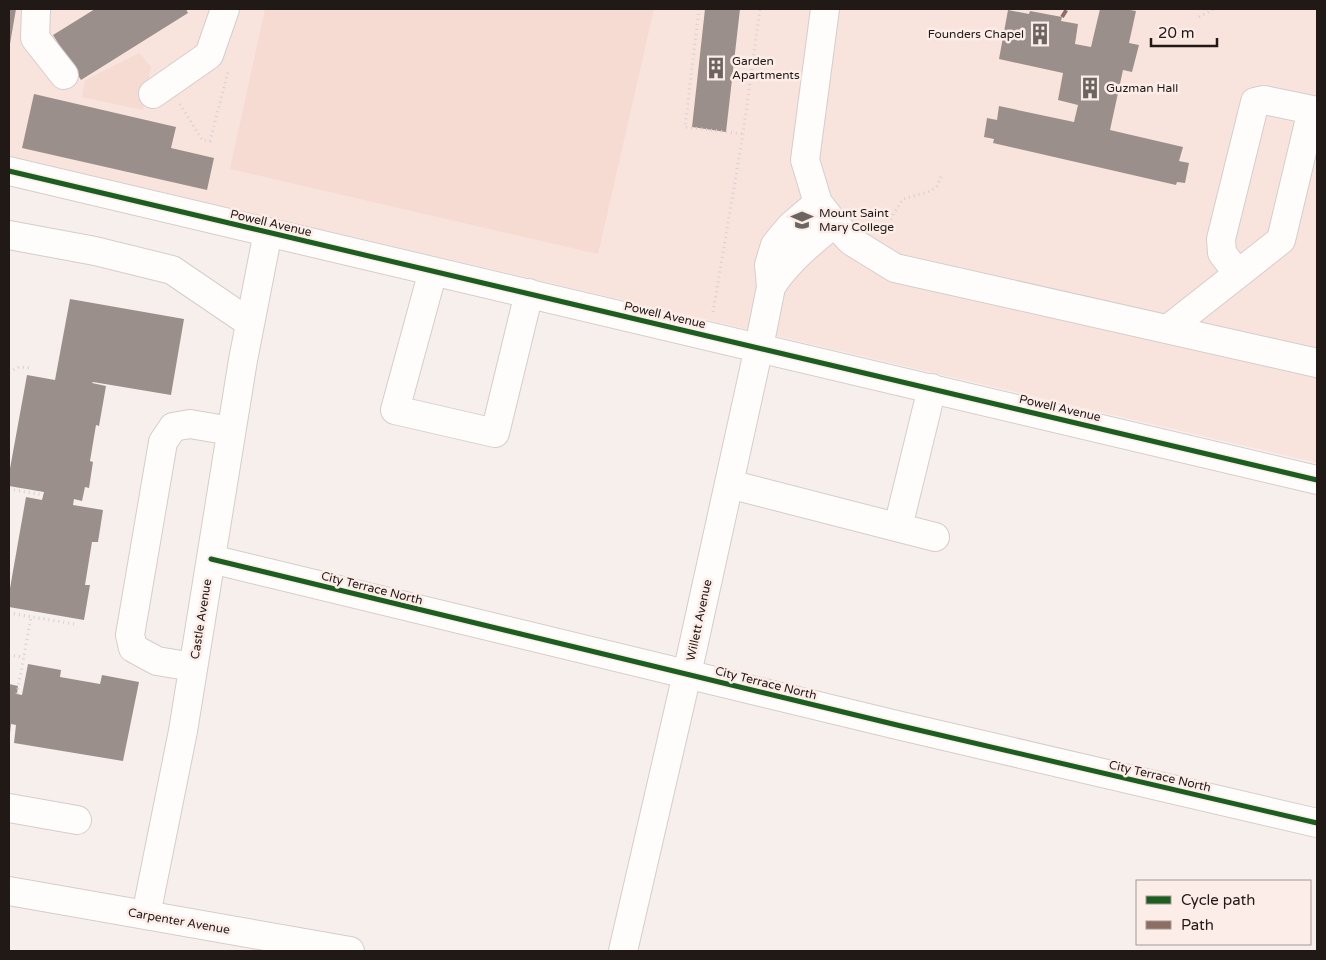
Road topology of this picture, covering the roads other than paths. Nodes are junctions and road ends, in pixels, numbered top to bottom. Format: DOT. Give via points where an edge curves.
graph roads {
  1 [pos="36,9"];
  2 [pos="225,9"];
  3 [pos="825,9"];
  4 [pos="64,76"];
  5 [pos="166,98"];
  6 [pos="1315,111"];
  7 [pos="9,171"];
  8 [pos="826,213"];
  9 [pos="268,232"];
  10 [pos="9,235"];
  11 [pos="433,271"];
  12 [pos="1238,274"];
  13 [pos="529,293"];
  14 [pos="250,324"];
  15 [pos="1168,329"];
  16 [pos="759,347"];
  17 [pos="1317,363"];
  18 [pos="932,388"];
  19 [pos="231,431"];
  20 [pos="1317,480"];
  21 [pos="728,484"];
  22 [pos="898,527"];
  23 [pos="936,537"];
  24 [pos="211,559"];
  25 [pos="193,667"];
  26 [pos="687,674"];
  27 [pos="9,808"];
  28 [pos="76,820"];
  29 [pos="1317,823"];
  30 [pos="9,891"];
  31 [pos="146,916"];
  32 [pos="350,951"];
  33 [pos="623,951"];
  1 -- 4 [label="street" via="35,38"];
  2 -- 5 [label="street" via="209,55"];
  3 -- 8 [label="street" via="806,160"];
  6 -- 12 [label="street" via="1281,240"];
  6 -- 12 [label="street" via="1264,100 1255,102 1221,239 1222,253"];
  7 -- 9 [label="street, Powell Avenue"];
  8 -- 15 [label="street" via="851,240 895,268"];
  8 -- 16 [label="street, Willett Avenue" via="771,287"];
  9 -- 11 [label="street, Powell Avenue"];
  9 -- 14 [label="street, Castle Avenue"];
  10 -- 14 [label="street" via="172,270"];
  11 -- 13 [label="street, Powell Avenue"];
  11 -- 13 [label="street" via="395,410 495,433"];
  12 -- 15 [label="street"];
  13 -- 16 [label="street, Powell Avenue"];
  14 -- 19 [label="street, Castle Avenue"];
  15 -- 17 [label="street"];
  16 -- 18 [label="street, Powell Avenue"];
  16 -- 21 [label="street, Willett Avenue"];
  18 -- 20 [label="street, Powell Avenue"];
  18 -- 22 [label="street"];
  19 -- 24 [label="street, Castle Avenue"];
  19 -- 25 [label="street" via="190,424 173,426 163,442 130,634 134,648 157,661"];
  21 -- 22 [label="street"];
  21 -- 26 [label="street, Willett Avenue"];
  22 -- 23 [label="street"];
  24 -- 25 [label="street, Castle Avenue"];
  24 -- 26 [label="street, City Terrace North"];
  25 -- 31 [label="street, Castle Avenue"];
  26 -- 29 [label="street, City Terrace North" via="896,726"];
  26 -- 33 [label="street, Willett Avenue"];
  27 -- 28 [label="street"];
  30 -- 31 [label="street, Carpenter Avenue"];
  31 -- 32 [label="street, Carpenter Avenue"];
}
